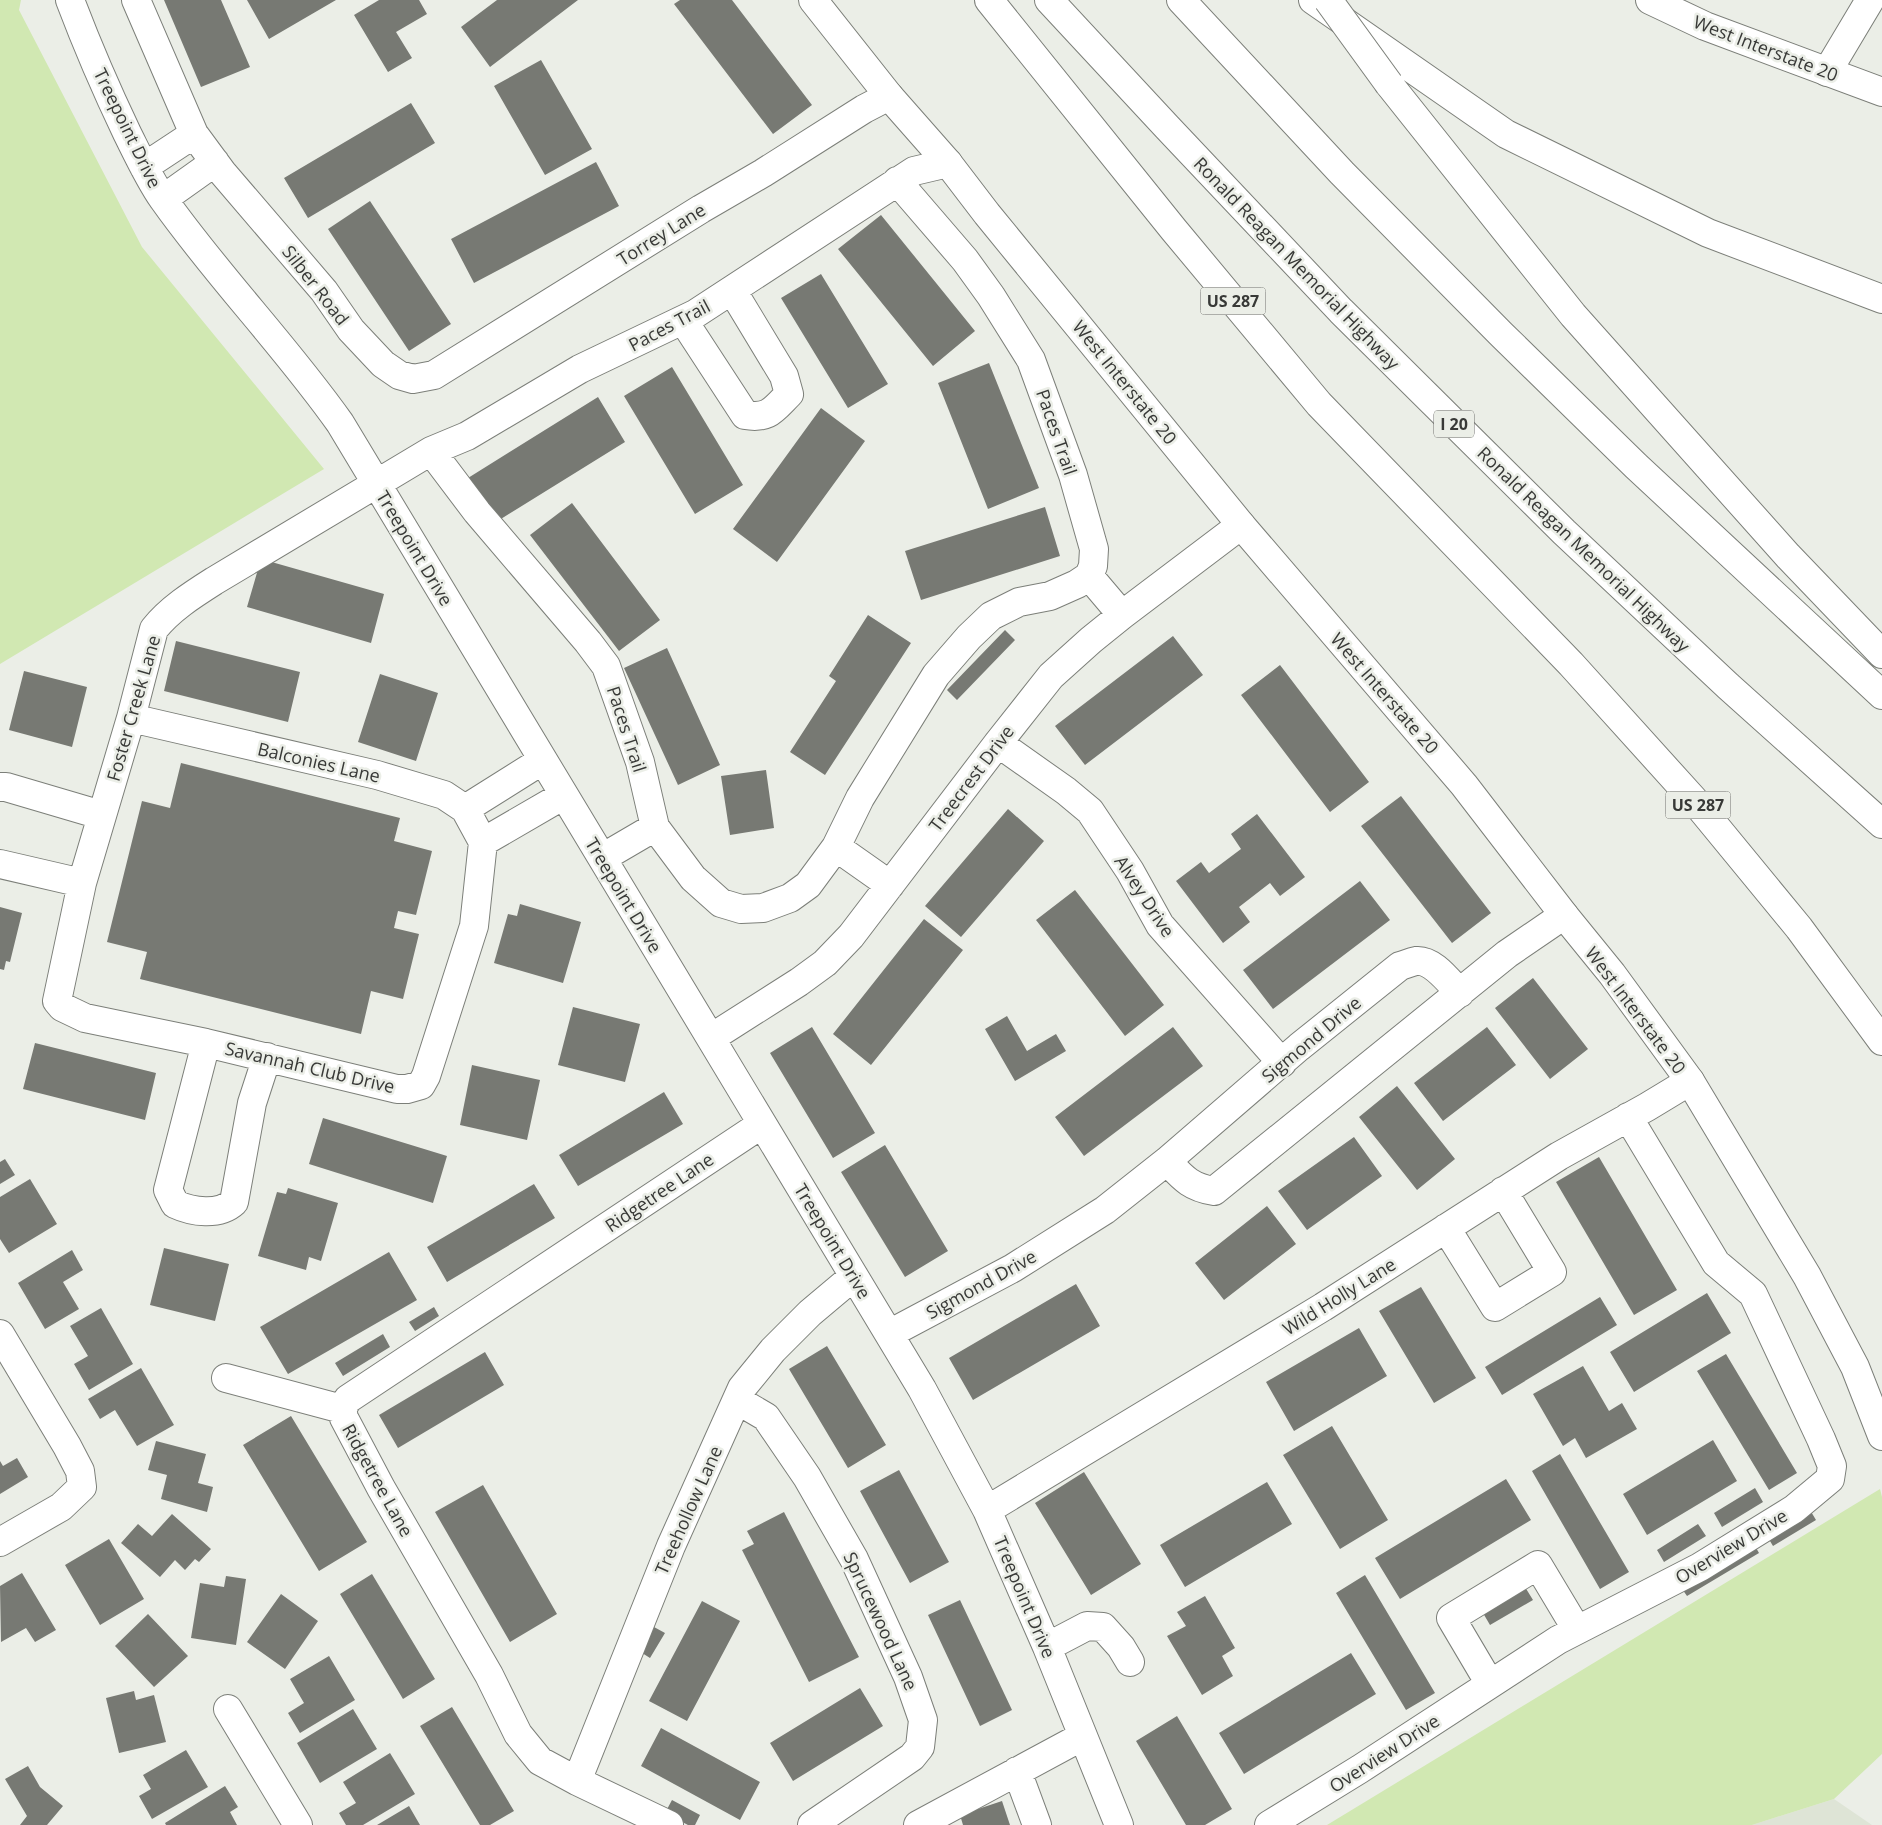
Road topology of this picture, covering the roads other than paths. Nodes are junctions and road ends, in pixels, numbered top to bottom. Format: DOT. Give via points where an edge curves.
graph roads {
  1 [pos="70,0"];
  2 [pos="136,0"];
  3 [pos="813,0"];
  4 [pos="989,0"];
  5 [pos="1049,0"];
  6 [pos="1181,0"];
  7 [pos="1313,0"];
  8 [pos="1328,0"];
  9 [pos="1650,0"];
  10 [pos="1870,0"];
  11 [pos="1828,72"];
  12 [pos="1882,92"];
  13 [pos="889,96"];
  14 [pos="194,134"];
  15 [pos="215,162"];
  16 [pos="948,163"];
  17 [pos="144,167"];
  18 [pos="896,181"];
  19 [pos="163,199"];
  20 [pos="732,290"];
  21 [pos="1882,299"];
  22 [pos="683,320"];
  23 [pos="434,374"];
  24 [pos="431,451"];
  25 [pos="377,485"];
  26 [pos="1241,525"];
  27 [pos="1089,576"];
  28 [pos="1122,615"];
  29 [pos="1882,654"];
  30 [pos="1882,695"];
  31 [pos="131,718"];
  32 [pos="998,743"];
  33 [pos="543,760"];
  34 [pos="0,787"];
  35 [pos="564,795"];
  36 [pos="465,809"];
  37 [pos="101,814"];
  38 [pos="1882,824"];
  39 [pos="655,827"];
  40 [pos="483,842"];
  41 [pos="836,847"];
  42 [pos="602,858"];
  43 [pos="0,864"];
  44 [pos="82,883"];
  45 [pos="890,885"];
  46 [pos="1564,915"];
  47 [pos="1460,993"];
  48 [pos="68,1009"];
  49 [pos="710,1038"];
  50 [pos="1882,1041"];
  51 [pos="206,1043"];
  52 [pos="266,1057"];
  53 [pos="1282,1064"];
  54 [pos="1690,1081"];
  55 [pos="1628,1117"];
  56 [pos="762,1124"];
  57 [pos="1168,1161"];
  58 [pos="1503,1191"];
  59 [pos="1446,1228"];
  60 [pos="854,1276"];
  61 [pos="0,1334"];
  62 [pos="889,1334"];
  63 [pos="226,1378"];
  64 [pos="737,1400"];
  65 [pos="342,1409"];
  66 [pos="1882,1436"];
  67 [pos="987,1510"];
  68 [pos="0,1542"];
  69 [pos="1577,1630"];
  70 [pos="1047,1647"];
  71 [pos="1130,1662"];
  72 [pos="1490,1684"];
  73 [pos="228,1709"];
  74 [pos="1083,1736"];
  75 [pos="1017,1771"];
  76 [pos="577,1781"];
  77 [pos="298,1825"];
  78 [pos="669,1825"];
  79 [pos="812,1825"];
  80 [pos="918,1825"];
  81 [pos="1037,1825"];
  82 [pos="1119,1825"];
  83 [pos="1269,1825"];
  1 -- 17 [label="main road, Treepoint Drive" via="109,95"];
  2 -- 14 [label="main road, Silber Road"];
  3 -- 13 [label="main road, West Interstate 20"];
  4 -- 50 [label="main road, US 287" via="1319,404 1571,664 1693,799 1799,928"];
  5 -- 38 [label="main road, Ronald Reagan Memorial Highway / I 20" via="1342,311 1564,532 1720,679"];
  6 -- 30 [label="main road" via="1342,173 1501,334 1636,466"];
  7 -- 21 [label="main road" via="1506,134 1708,233"];
  8 -- 29 [label="main road, bridge" via="1389,84 1573,315"];
  9 -- 11 [label="main road, West Interstate 20" via="1705,26"];
  10 -- 11 [label="main road"];
  11 -- 12 [label="main road, West Interstate 20"];
  13 -- 16 [label="main road, West Interstate 20"];
  13 -- 23 [label="main road, Torrey Lane"];
  14 -- 15 [label="main road, Silber Road"];
  14 -- 17 [label="main road"];
  15 -- 19 [label="main road"];
  15 -- 23 [label="main road, Silber Road" via="324,291 351,330 383,364 399,375 413,379"];
  16 -- 18 [label="main road, Paces Trail" via="914,171"];
  16 -- 26 [label="main road, West Interstate 20"];
  17 -- 19 [label="main road, Treepoint Drive"];
  18 -- 20 [label="main road, Paces Trail"];
  18 -- 27 [label="main road, Paces Trail" via="964,260 1031,360 1073,476 1094,549"];
  19 -- 25 [label="main road, Treepoint Drive" via="315,388"];
  20 -- 22 [label="main road, Paces Trail"];
  20 -- 22 [label="main road" via="784,376 789,394 759,418 745,415"];
  22 -- 24 [label="main road, Paces Trail" via="580,369 467,436"];
  24 -- 25 [label="main road, Paces Trail"];
  24 -- 39 [label="main road, Paces Trail" via="477,512 606,666 640,762"];
  25 -- 31 [label="main road, Foster Creek Lane" via="214,581 163,618 154,629"];
  25 -- 33 [label="main road, Treepoint Drive"];
  26 -- 28 [label="main road, Treecrest Drive"];
  26 -- 46 [label="main road, West Interstate 20" via="1464,785"];
  27 -- 28 [label="main road"];
  27 -- 41 [label="main road, Paces Trail" via="1050,596 1019,602 991,616 969,637 936,676 860,798"];
  28 -- 32 [label="main road, Treecrest Drive" via="1051,676"];
  31 -- 36 [label="main road, Balconies Lane" via="377,775 444,795"];
  31 -- 37 [label="main road, Foster Creek Lane"];
  32 -- 45 [label="main road, Treecrest Drive"];
  32 -- 53 [label="main road, Alvey Drive" via="1090,811 1130,871 1160,925"];
  33 -- 35 [label="main road, Treepoint Drive"];
  33 -- 36 [label="main road"];
  34 -- 37 [label="main road"];
  35 -- 40 [label="main road"];
  35 -- 42 [label="main road, Treepoint Drive"];
  36 -- 40 [label="main road, Balconies Lane"];
  37 -- 44 [label="main road, Foster Creek Lane"];
  39 -- 41 [label="main road, Paces Trail" via="693,878 721,903 741,909 763,908 790,898 808,885"];
  39 -- 42 [label="main road"];
  40 -- 52 [label="main road, Savannah Club Drive" via="474,926 421,1085 397,1089"];
  41 -- 45 [label="main road"];
  42 -- 49 [label="main road, Treepoint Drive"];
  43 -- 44 [label="main road"];
  44 -- 48 [label="main road, Foster Creek Lane" via="57,1001"];
  45 -- 49 [label="main road, Treecrest Drive" via="851,936 824,963"];
  46 -- 47 [label="main road" via="1507,954"];
  46 -- 54 [label="main road, West Interstate 20" via="1612,974"];
  47 -- 53 [label="main road, Sigmond Drive" via="1427,963 1417,961 1400,966"];
  47 -- 57 [label="main road" via="1214,1191 1186,1181"];
  48 -- 51 [label="main road, Savannah Club Drive" via="85,1018"];
  49 -- 56 [label="main road, Treepoint Drive"];
  51 -- 52 [label="main road, Savannah Club Drive"];
  51 -- 52 [label="main road" via="168,1190 175,1204 185,1209 213,1211 226,1209 234,1202 252,1103"];
  53 -- 57 [label="main road, Sigmond Drive"];
  54 -- 55 [label="main road, Wild Holly Lane"];
  54 -- 66 [label="main road, West Interstate 20" via="1807,1276 1854,1367"];
  55 -- 58 [label="main road, Wild Holly Lane"];
  55 -- 69 [label="main road, Overview Drive" via="1716,1263 1752,1294 1832,1466 1830,1479 1794,1509 1700,1567"];
  56 -- 60 [label="main road, Treepoint Drive"];
  56 -- 65 [label="main road, Ridgetree Lane" via="348,1398"];
  57 -- 62 [label="main road, Sigmond Drive" via="1105,1210 1043,1250"];
  58 -- 59 [label="main road, Wild Holly Lane"];
  58 -- 59 [label="main road" via="1552,1272 1495,1307"];
  59 -- 67 [label="main road, Wild Holly Lane" via="1323,1307"];
  60 -- 62 [label="main road, Treepoint Drive"];
  60 -- 64 [label="main road, Treehollow Lane" via="773,1350 742,1388"];
  61 -- 68 [label="main road" via="67,1446 80,1471 82,1487 61,1507"];
  62 -- 67 [label="main road, Treepoint Drive"];
  63 -- 65 [label="main road"];
  64 -- 76 [label="main road, Treehollow Lane" via="671,1546"];
  64 -- 79 [label="main road, Sprucewood Lane" via="766,1417 807,1477 854,1559 908,1677 923,1720 920,1747 912,1757"];
  65 -- 76 [label="main road, Ridgetree Lane" via="376,1479 489,1675 518,1734 540,1760"];
  67 -- 70 [label="main road, Treepoint Drive"];
  69 -- 72 [label="main road, Overview Drive"];
  69 -- 72 [label="main road" via="1538,1566 1451,1618"];
  70 -- 71 [label="main road" via="1087,1626 1103,1627"];
  70 -- 74 [label="main road, Treepoint Drive"];
  72 -- 83 [label="main road, Overview Drive"];
  73 -- 77 [label="main road"];
  74 -- 75 [label="main road"];
  74 -- 82 [label="main road, Treepoint Drive"];
  75 -- 80 [label="main road"];
  75 -- 81 [label="main road"];
  76 -- 78 [label="main road, Ridgetree Lane"];
}
